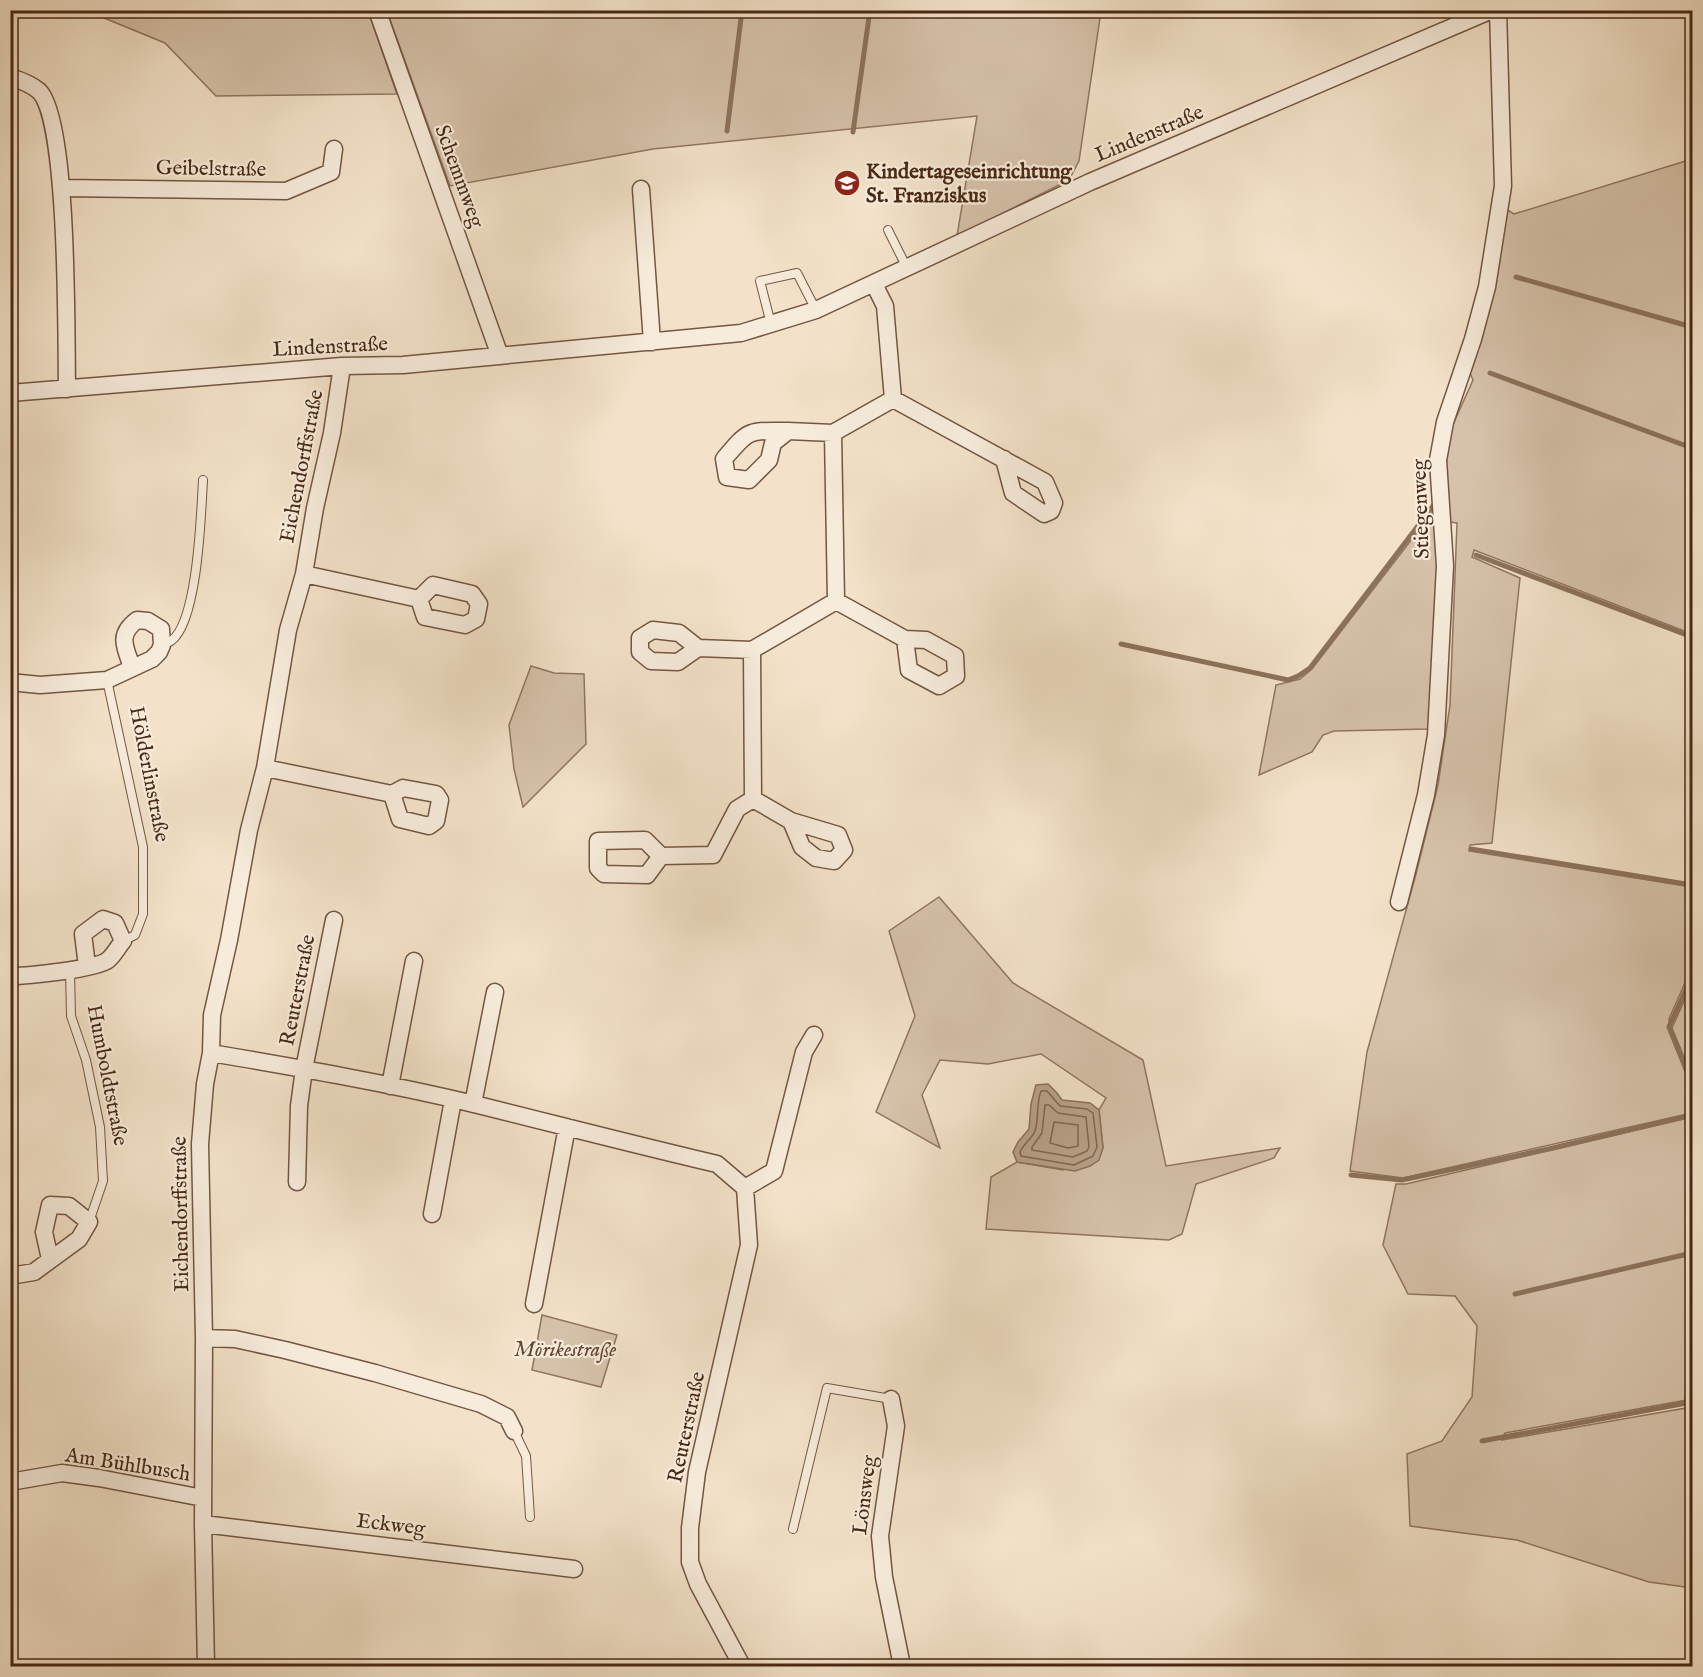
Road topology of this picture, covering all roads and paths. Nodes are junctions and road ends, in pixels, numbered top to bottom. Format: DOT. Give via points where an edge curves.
graph roads {
  1 [pos="377,10"];
  2 [pos="1492,10"];
  3 [pos="1498,10"];
  4 [pos="10,77"];
  5 [pos="334,149"];
  6 [pos="62,188"];
  7 [pos="641,189"];
  8 [pos="888,230"];
  9 [pos="907,268"];
  10 [pos="874,284"];
  11 [pos="816,310"];
  12 [pos="771,324"];
  13 [pos="652,342"];
  14 [pos="500,356"];
  15 [pos="342,366"];
  16 [pos="68,389"];
  17 [pos="10,393"];
  18 [pos="893,399"];
  19 [pos="788,431"];
  20 [pos="833,433"];
  21 [pos="1004,459"];
  22 [pos="203,480"];
  23 [pos="304,574"];
  24 [pos="419,599"];
  25 [pos="836,601"];
  26 [pos="905,639"];
  27 [pos="162,645"];
  28 [pos="698,648"];
  29 [pos="752,650"];
  30 [pos="132,667"];
  31 [pos="108,680"];
  32 [pos="10,682"];
  33 [pos="265,768"];
  34 [pos="392,794"];
  35 [pos="753,799"];
  36 [pos="790,822"];
  37 [pos="661,856"];
  38 [pos="1399,902"];
  39 [pos="334,920"];
  40 [pos="123,941"];
  41 [pos="414,961"];
  42 [pos="87,966"];
  43 [pos="70,970"];
  44 [pos="10,976"];
  45 [pos="495,992"];
  46 [pos="814,1035"];
  47 [pos="211,1053"];
  48 [pos="304,1068"];
  49 [pos="390,1086"];
  50 [pos="453,1100"];
  51 [pos="473,1104"];
  52 [pos="567,1127"];
  53 [pos="297,1182"];
  54 [pos="745,1188"];
  55 [pos="432,1214"];
  56 [pos="89,1222"];
  57 [pos="50,1259"];
  58 [pos="10,1276"];
  59 [pos="534,1304"];
  60 [pos="204,1338"];
  61 [pos="891,1399"];
  62 [pos="514,1431"];
  63 [pos="10,1482"];
  64 [pos="203,1498"];
  65 [pos="530,1517"];
  66 [pos="203,1524"];
  67 [pos="793,1528"];
  68 [pos="574,1569"];
  69 [pos="206,1666"];
  70 [pos="742,1666"];
  71 [pos="902,1666"];
  1 -- 14 [label="street, Schemmweg"];
  2 -- 9 [label="street, Lindenstraße" via="1090,182"];
  3 -- 38 [label="street, Stiegenweg" via="1503,186 1487,287 1445,422 1438,460 1445,566 1436,735 1426,795"];
  4 -- 6 [label="street" via="40,92 51,116"];
  5 -- 6 [label="street, Geibelstraße" via="331,172 286,191"];
  6 -- 16 [label="street"];
  7 -- 13 [label="street"];
  8 -- 9 [label="lane"];
  9 -- 10 [label="street, Lindenstraße"];
  10 -- 11 [label="street, Lindenstraße"];
  10 -- 18 [label="street" via="885,306"];
  11 -- 12 [label="street, Lindenstraße"];
  11 -- 12 [label="lane" via="797,273 760,281"];
  12 -- 13 [label="street, Lindenstraße" via="741,333"];
  13 -- 14 [label="street, Lindenstraße"];
  14 -- 15 [label="street, Lindenstraße"];
  15 -- 16 [label="street, Lindenstraße"];
  15 -- 23 [label="street, Eichendorffstraße"];
  16 -- 17 [label="street, Lindenstraße"];
  18 -- 20 [label="street"];
  18 -- 21 [label="street"];
  19 -- 20 [label="street"];
  20 -- 25 [label="street"];
  22 -- 27 [label="lane" via="198,562 186,618 171,641"];
  23 -- 24 [label="street, Eichendorffstraße"];
  23 -- 33 [label="street, Eichendorffstraße" via="288,630"];
  25 -- 26 [label="street"];
  25 -- 29 [label="street"];
  27 -- 30 [label="street" via="152,659"];
  27 -- 30 [label="street" via="161,629 148,621 137,620 128,626 124,645"];
  28 -- 29 [label="street"];
  29 -- 35 [label="street"];
  30 -- 31 [label="street"];
  31 -- 32 [label="street" via="62,685"];
  31 -- 40 [label="lane, Hölderlinstraße" via="143,847 143,914 135,935"];
  33 -- 34 [label="street"];
  33 -- 47 [label="street, Eichendorffstraße" via="212,1015"];
  35 -- 36 [label="street"];
  35 -- 37 [label="street" via="737,809 713,855"];
  39 -- 48 [label="street, Reuterstraße"];
  40 -- 42 [label="street, Hölderlinstraße" via="107,961"];
  40 -- 42 [label="street" via="115,923 103,919 83,934"];
  41 -- 49 [label="street"];
  42 -- 43 [label="street, Hölderlinstraße"];
  43 -- 44 [label="street, Hölderlinstraße"];
  43 -- 56 [label="lane, Humboldtstraße" via="71,1016 86,1059 100,1126 103,1181"];
  45 -- 51 [label="street"];
  46 -- 54 [label="street" via="804,1052 774,1171"];
  47 -- 48 [label="street, Reuterstraße"];
  47 -- 60 [label="street, Eichendorffstraße" via="200,1144"];
  48 -- 49 [label="street, Reuterstraße"];
  48 -- 53 [label="street, Reuterstraße"];
  49 -- 50 [label="street, Reuterstraße"];
  50 -- 51 [label="street, Reuterstraße"];
  50 -- 55 [label="street"];
  51 -- 52 [label="street, Reuterstraße"];
  52 -- 54 [label="street, Reuterstraße" via="717,1164"];
  52 -- 59 [label="street"];
  54 -- 70 [label="street, Reuterstraße" via="749,1245 697,1472 690,1528 690,1562 698,1584"];
  56 -- 57 [label="street, Humboldtstraße" via="79,1239"];
  56 -- 57 [label="street" via="69,1206 50,1205 44,1232"];
  57 -- 58 [label="street, Humboldtstraße" via="34,1272"];
  60 -- 62 [label="street" via="285,1350 481,1404 507,1417"];
  60 -- 64 [label="street, Eichendorffstraße"];
  61 -- 67 [label="lane" via="827,1388"];
  61 -- 71 [label="street, Lönsweg" via="896,1426 880,1536"];
  62 -- 65 [label="lane" via="526,1456"];
  63 -- 64 [label="street, Am Bühlbusch" via="62,1473"];
  64 -- 66 [label="street, Eichendorffstraße"];
  66 -- 68 [label="street, Eckweg"];
  66 -- 69 [label="street, Eichendorffstraße"];
}
